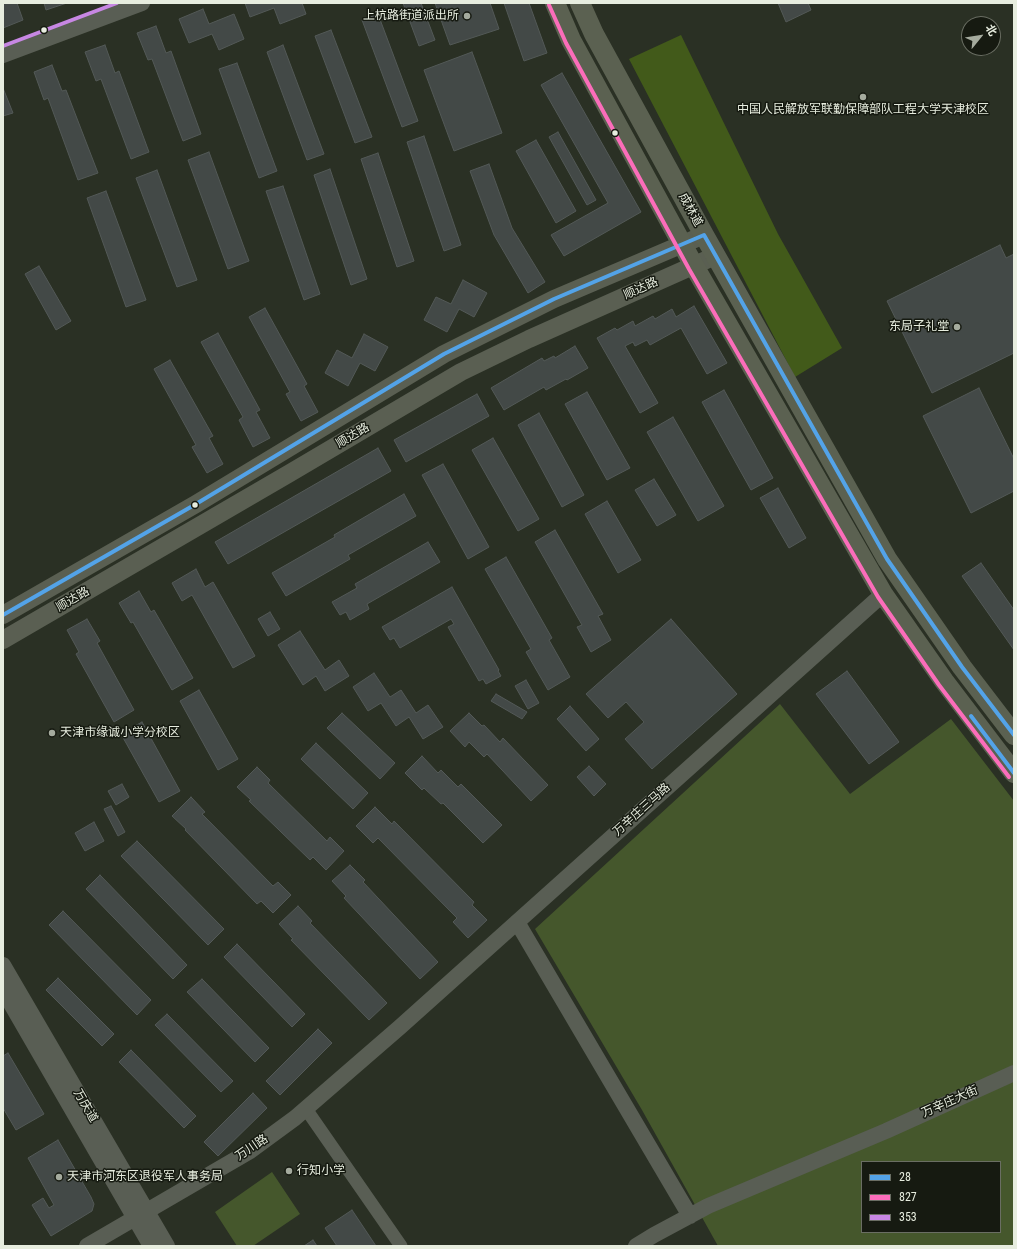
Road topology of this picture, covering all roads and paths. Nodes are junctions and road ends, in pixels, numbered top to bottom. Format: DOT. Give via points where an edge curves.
graph roads {
  1 [pos="117,3"];
  2 [pos="142,3"];
  3 [pos="555,3"];
  4 [pos="580,3"];
  5 [pos="3,46"];
  6 [pos="3,55"];
  7 [pos="704,235"];
  8 [pos="682,244"];
  9 [pos="715,256"];
  10 [pos="694,266"];
  11 [pos="883,594"];
  12 [pos="3,615"];
  13 [pos="3,640"];
  14 [pos="1014,735"];
  15 [pos="1014,773"];
  16 [pos="517,922"];
  17 [pos="3,966"];
  18 [pos="3,990"];
  19 [pos="14,1009"];
  20 [pos="400,1027"];
  21 [pos="1014,1073"];
  22 [pos="306,1109"];
  23 [pos="141,1215"];
  24 [pos="690,1216"];
  25 [pos="87,1246"];
  26 [pos="151,1246"];
  27 [pos="167,1246"];
  28 [pos="401,1246"];
  29 [pos="636,1246"];
  1 -- 5 [label="street"];
  2 -- 6 [label="street"];
  3 -- 8 [label="main road, 成林道" via="571,40"];
  4 -- 7 [label="main road, 成林道" via="594,34"];
  7 -- 8 [label="main road, 顺达路"];
  7 -- 9 [label="main road, 成林道"];
  8 -- 10 [label="main road, 成林道"];
  8 -- 12 [label="main road, 顺达路" via="554,299 444,354 196,504"];
  9 -- 10 [label="main road, 顺达路"];
  9 -- 14 [label="main road, 成林道" via="887,558 962,667"];
  10 -- 11 [label="main road, 成林道"];
  10 -- 13 [label="main road, 顺达路" via="461,372"];
  11 -- 15 [label="main road, 成林道" via="944,681"];
  11 -- 16 [label="street, 万辛庄三马路"];
  16 -- 20 [label="street, 万辛庄三马路"];
  16 -- 24 [label="street"];
  17 -- 19 [label="street, 万庆道"];
  18 -- 19 [label="street, 万庆道"];
  19 -- 23 [label="street, 万庆道"];
  20 -- 22 [label="street, 万川路"];
  21 -- 24 [label="street, 万辛庄大街"];
  22 -- 23 [label="street, 万川路" via="250,1151"];
  22 -- 28 [label="street"];
  23 -- 25 [label="street, 万川路"];
  23 -- 26 [label="street, 万庆道"];
  23 -- 27 [label="street, 万庆道"];
  24 -- 29 [label="street, 万辛庄大街"];
}
